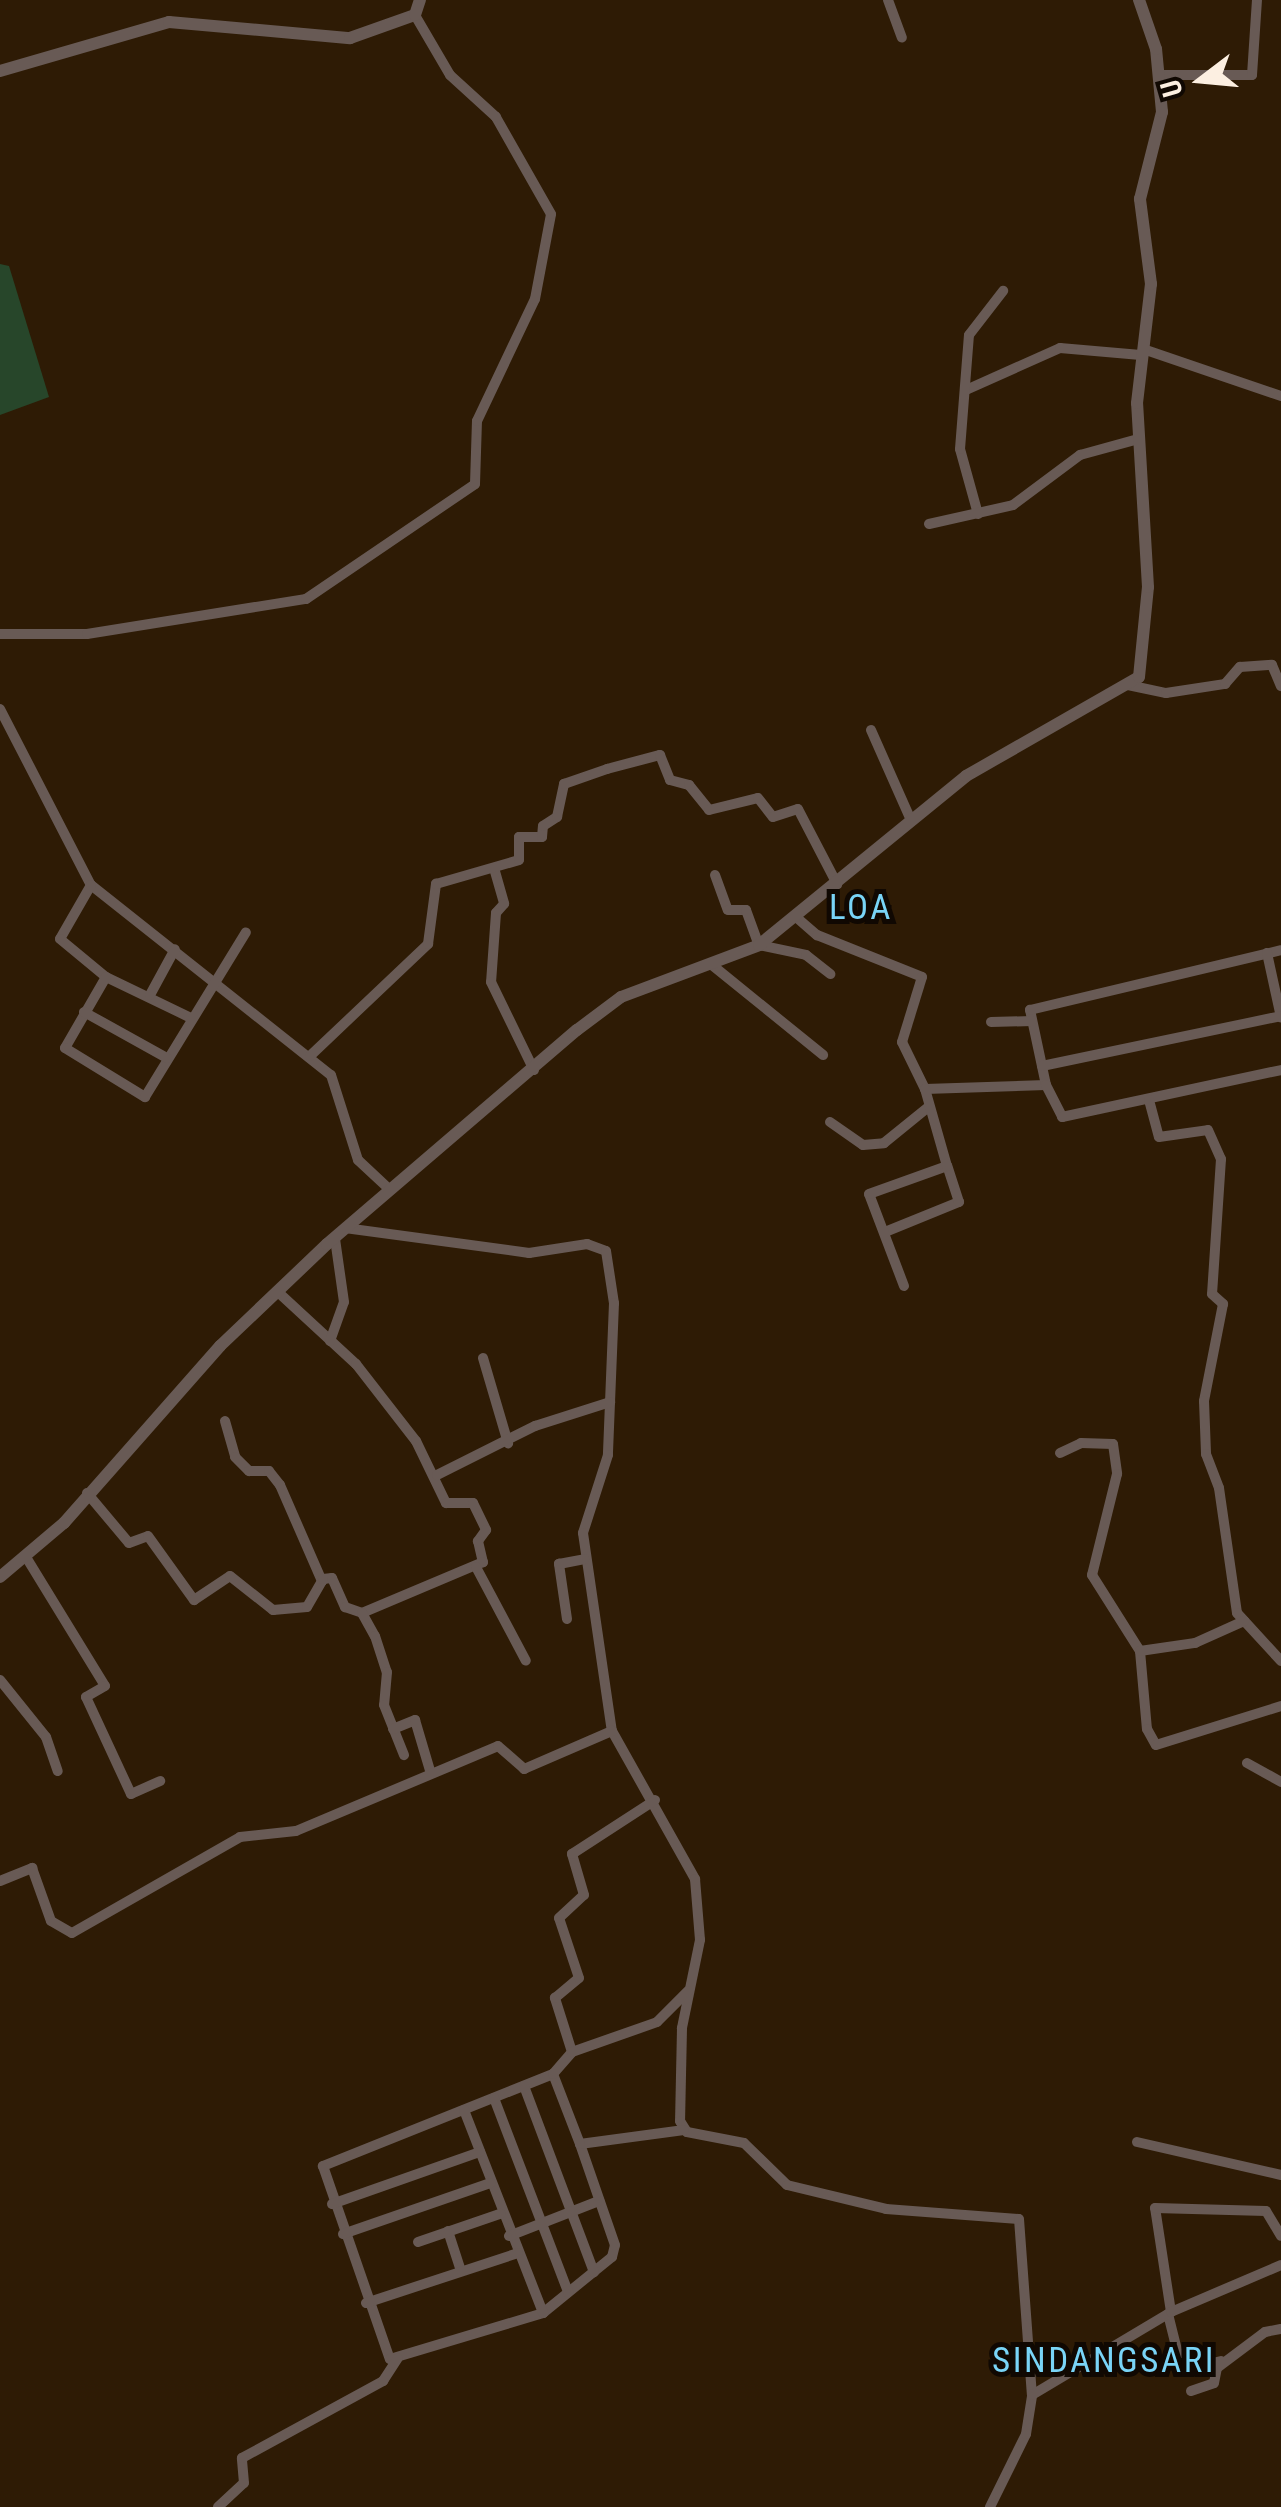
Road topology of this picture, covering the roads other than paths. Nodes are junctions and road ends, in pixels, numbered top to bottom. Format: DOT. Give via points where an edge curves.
graph roads {
  1 [pos="420,0"];
  2 [pos="888,0"];
  3 [pos="1139,0"];
  4 [pos="1258,0"];
  5 [pos="415,15"];
  6 [pos="902,38"];
  7 [pos="0,71"];
  8 [pos="1158,75"];
  9 [pos="1003,291"];
  10 [pos="1142,352"];
  11 [pos="966,390"];
  12 [pos="1281,396"];
  13 [pos="1138,439"];
  14 [pos="978,514"];
  15 [pos="929,524"];
  16 [pos="0,634"];
  17 [pos="1128,685"];
  18 [pos="1281,686"];
  19 [pos="0,709"];
  20 [pos="871,730"];
  21 [pos="910,818"];
  22 [pos="494,868"];
  23 [pos="715,875"];
  24 [pos="837,884"];
  25 [pos="91,885"];
  26 [pos="796,916"];
  27 [pos="246,932"];
  28 [pos="760,945"];
  29 [pos="175,950"];
  30 [pos="1281,950"];
  31 [pos="1267,954"];
  32 [pos="712,965"];
  33 [pos="830,974"];
  34 [pos="106,976"];
  35 [pos="216,982"];
  36 [pos="1278,988"];
  37 [pos="150,994"];
  38 [pos="84,1012"];
  39 [pos="189,1017"];
  40 [pos="1281,1017"];
  41 [pos="1032,1021"];
  42 [pos="992,1022"];
  43 [pos="823,1055"];
  44 [pos="310,1056"];
  45 [pos="166,1058"];
  46 [pos="1042,1066"];
  47 [pos="534,1070"];
  48 [pos="1281,1070"];
  49 [pos="1046,1085"];
  50 [pos="925,1089"];
  51 [pos="1149,1100"];
  52 [pos="926,1108"];
  53 [pos="830,1122"];
  54 [pos="947,1166"];
  55 [pos="389,1189"];
  56 [pos="885,1232"];
  57 [pos="340,1233"];
  58 [pos="904,1286"];
  59 [pos="278,1293"];
  60 [pos="330,1342"];
  61 [pos="483,1358"];
  62 [pos="610,1402"];
  63 [pos="225,1421"];
  64 [pos="508,1443"];
  65 [pos="1060,1454"];
  66 [pos="438,1474"];
  67 [pos="87,1493"];
  68 [pos="26,1557"];
  69 [pos="585,1559"];
  70 [pos="476,1567"];
  71 [pos="0,1577"];
  72 [pos="322,1581"];
  73 [pos="362,1613"];
  74 [pos="567,1619"];
  75 [pos="1244,1621"];
  76 [pos="1140,1651"];
  77 [pos="1281,1660"];
  78 [pos="526,1661"];
  79 [pos="0,1680"];
  80 [pos="1281,1706"];
  81 [pos="393,1729"];
  82 [pos="612,1731"];
  83 [pos="404,1755"];
  84 [pos="1247,1763"];
  85 [pos="58,1771"];
  86 [pos="431,1774"];
  87 [pos="160,1781"];
  88 [pos="1281,1782"];
  89 [pos="655,1800"];
  90 [pos="0,1881"];
  91 [pos="690,1990"];
  92 [pos="572,2052"];
  93 [pos="553,2074"];
  94 [pos="524,2086"];
  95 [pos="494,2098"];
  96 [pos="464,2110"];
  97 [pos="684,2130"];
  98 [pos="1137,2142"];
  99 [pos="580,2144"];
  100 [pos="480,2152"];
  101 [pos="1281,2175"];
  102 [pos="490,2182"];
  103 [pos="599,2202"];
  104 [pos="332,2204"];
  105 [pos="500,2214"];
  106 [pos="574,2216"];
  107 [pos="540,2222"];
  108 [pos="448,2231"];
  109 [pos="342,2234"];
  110 [pos="508,2236"];
  111 [pos="1281,2236"];
  112 [pos="418,2242"];
  113 [pos="518,2253"];
  114 [pos="1281,2265"];
  115 [pos="462,2271"];
  116 [pos="594,2272"];
  117 [pos="568,2292"];
  118 [pos="366,2304"];
  119 [pos="1169,2313"];
  120 [pos="543,2314"];
  121 [pos="1281,2330"];
  122 [pos="1230,2356"];
  123 [pos="398,2358"];
  124 [pos="1191,2391"];
  125 [pos="1032,2395"];
  126 [pos="218,2507"];
  127 [pos="990,2507"];
  1 -- 5 [label="street"];
  2 -- 6 [label="street"];
  3 -- 8 [label="street"];
  4 -- 8 [label="street" via="1252,74"];
  5 -- 7 [label="street" via="350,38 169,22"];
  5 -- 16 [label="street" via="450,75 496,117 552,214 535,298 477,421 469,493 306,600 87,634"];
  8 -- 10 [label="street" via="1162,112 1140,199 1151,284"];
  9 -- 11 [label="street" via="970,333"];
  10 -- 11 [label="street" via="1060,348"];
  10 -- 12 [label="street"];
  10 -- 13 [label="street"];
  11 -- 14 [label="street" via="960,454"];
  13 -- 14 [label="street" via="1080,455 1019,503"];
  13 -- 17 [label="street" via="1148,637 1140,677"];
  14 -- 15 [label="street"];
  17 -- 18 [label="street" via="1166,694 1229,682 1240,666 1272,665"];
  17 -- 21 [label="street" via="994,757"];
  19 -- 25 [label="street"];
  20 -- 21 [label="street"];
  21 -- 24 [label="street"];
  22 -- 24 [label="street" via="519,860 520,836 542,837 542,826 558,814 564,784 655,755 664,758 670,780 689,785 709,810 758,798 773,817 801,811"];
  22 -- 44 [label="street" via="436,884 428,944"];
  22 -- 47 [label="street" via="504,904 488,970"];
  23 -- 28 [label="street" via="728,910 746,910"];
  24 -- 26 [label="street"];
  25 -- 29 [label="street"];
  25 -- 34 [label="street" via="60,939"];
  26 -- 28 [label="street"];
  26 -- 50 [label="street" via="818,935 922,977 902,1042"];
  27 -- 35 [label="street"];
  28 -- 32 [label="street"];
  28 -- 33 [label="street" via="806,955"];
  29 -- 35 [label="street"];
  29 -- 37 [label="street"];
  30 -- 31 [label="street"];
  31 -- 36 [label="street"];
  31 -- 41 [label="street" via="1030,1010"];
  32 -- 43 [label="street"];
  32 -- 47 [label="street" via="621,997"];
  34 -- 37 [label="street"];
  34 -- 38 [label="street"];
  35 -- 39 [label="street"];
  35 -- 44 [label="street"];
  36 -- 40 [label="street"];
  37 -- 39 [label="street"];
  38 -- 45 [label="street"];
  38 -- 45 [label="street" via="67,1051 146,1097"];
  39 -- 45 [label="street"];
  40 -- 46 [label="street"];
  41 -- 42 [label="street"];
  41 -- 46 [label="street"];
  44 -- 55 [label="street" via="339,1086 358,1160"];
  46 -- 49 [label="street"];
  47 -- 55 [label="street"];
  48 -- 51 [label="street"];
  49 -- 50 [label="street"];
  49 -- 51 [label="street" via="1058,1117"];
  50 -- 52 [label="street"];
  51 -- 75 [label="street" via="1161,1139 1213,1133 1221,1162 1212,1294 1222,1304 1204,1398 1206,1454 1220,1492 1228,1582"];
  52 -- 53 [label="street" via="884,1144 863,1145"];
  52 -- 54 [label="street"];
  54 -- 56 [label="street" via="960,1202"];
  54 -- 56 [label="street" via="871,1191"];
  55 -- 57 [label="street"];
  56 -- 58 [label="street"];
  57 -- 59 [label="street"];
  57 -- 60 [label="street" via="344,1302"];
  57 -- 62 [label="street" via="528,1253 600,1244 614,1304"];
  59 -- 60 [label="street"];
  59 -- 67 [label="street"];
  60 -- 66 [label="street" via="356,1364"];
  61 -- 64 [label="street"];
  62 -- 64 [label="street" via="534,1426"];
  62 -- 69 [label="street" via="608,1454 583,1532"];
  63 -- 72 [label="street" via="235,1457 249,1471 268,1470 280,1485"];
  64 -- 66 [label="street"];
  65 -- 76 [label="street" via="1081,1443 1113,1444 1118,1474 1092,1575"];
  66 -- 70 [label="street" via="446,1503 473,1503 486,1530 478,1541 486,1559"];
  67 -- 68 [label="street"];
  67 -- 72 [label="street" via="129,1544 148,1536 194,1600 230,1576 273,1610 308,1607"];
  68 -- 71 [label="street"];
  68 -- 87 [label="street" via="106,1686 86,1697 131,1794"];
  69 -- 74 [label="street" via="559,1564"];
  69 -- 82 [label="street"];
  70 -- 73 [label="street"];
  70 -- 78 [label="street"];
  72 -- 73 [label="street" via="329,1576 345,1606"];
  73 -- 81 [label="street" via="387,1672 384,1705"];
  75 -- 76 [label="street" via="1188,1644"];
  75 -- 77 [label="street"];
  76 -- 80 [label="street" via="1148,1732 1158,1746"];
  79 -- 85 [label="street" via="46,1737"];
  81 -- 83 [label="street"];
  81 -- 86 [label="street" via="415,1720"];
  82 -- 86 [label="street" via="524,1769 498,1746"];
  82 -- 89 [label="street"];
  84 -- 88 [label="street"];
  86 -- 90 [label="street" via="296,1832 240,1837 72,1933 51,1920 32,1868"];
  89 -- 91 [label="street" via="695,1879 700,1940"];
  89 -- 92 [label="street" via="572,1854 584,1895 559,1918 580,1978 555,1998"];
  91 -- 92 [label="street" via="643,2030"];
  91 -- 97 [label="street" via="681,2040"];
  92 -- 93 [label="street"];
  93 -- 94 [label="street"];
  93 -- 99 [label="street"];
  94 -- 95 [label="street"];
  94 -- 106 [label="street"];
  95 -- 96 [label="street"];
  95 -- 107 [label="street"];
  96 -- 100 [label="street"];
  96 -- 104 [label="street" via="327,2163 322,2172"];
  97 -- 99 [label="street"];
  97 -- 125 [label="street" via="744,2143 787,2185 886,2209 1019,2219"];
  98 -- 101 [label="street"];
  99 -- 103 [label="street"];
  100 -- 102 [label="street"];
  100 -- 104 [label="street"];
  102 -- 105 [label="street"];
  102 -- 109 [label="street"];
  103 -- 106 [label="street"];
  103 -- 116 [label="street" via="616,2250"];
  104 -- 109 [label="street"];
  105 -- 108 [label="street"];
  105 -- 110 [label="street"];
  106 -- 107 [label="street"];
  106 -- 116 [label="street"];
  107 -- 110 [label="street"];
  107 -- 117 [label="street"];
  108 -- 112 [label="street"];
  108 -- 115 [label="street"];
  109 -- 118 [label="street"];
  110 -- 113 [label="street"];
  111 -- 119 [label="street" via="1266,2211 1155,2208"];
  113 -- 115 [label="street"];
  113 -- 120 [label="street"];
  114 -- 119 [label="street"];
  115 -- 118 [label="street"];
  116 -- 117 [label="street"];
  117 -- 120 [label="street"];
  118 -- 123 [label="street" via="386,2354"];
  119 -- 122 [label="street" via="1182,2370"];
  119 -- 125 [label="street"];
  120 -- 123 [label="street"];
  121 -- 122 [label="street"];
  122 -- 124 [label="street" via="1215,2382"];
  123 -- 126 [label="street" via="383,2381 239,2460 244,2483"];
  125 -- 127 [label="street" via="1026,2434"];
}
